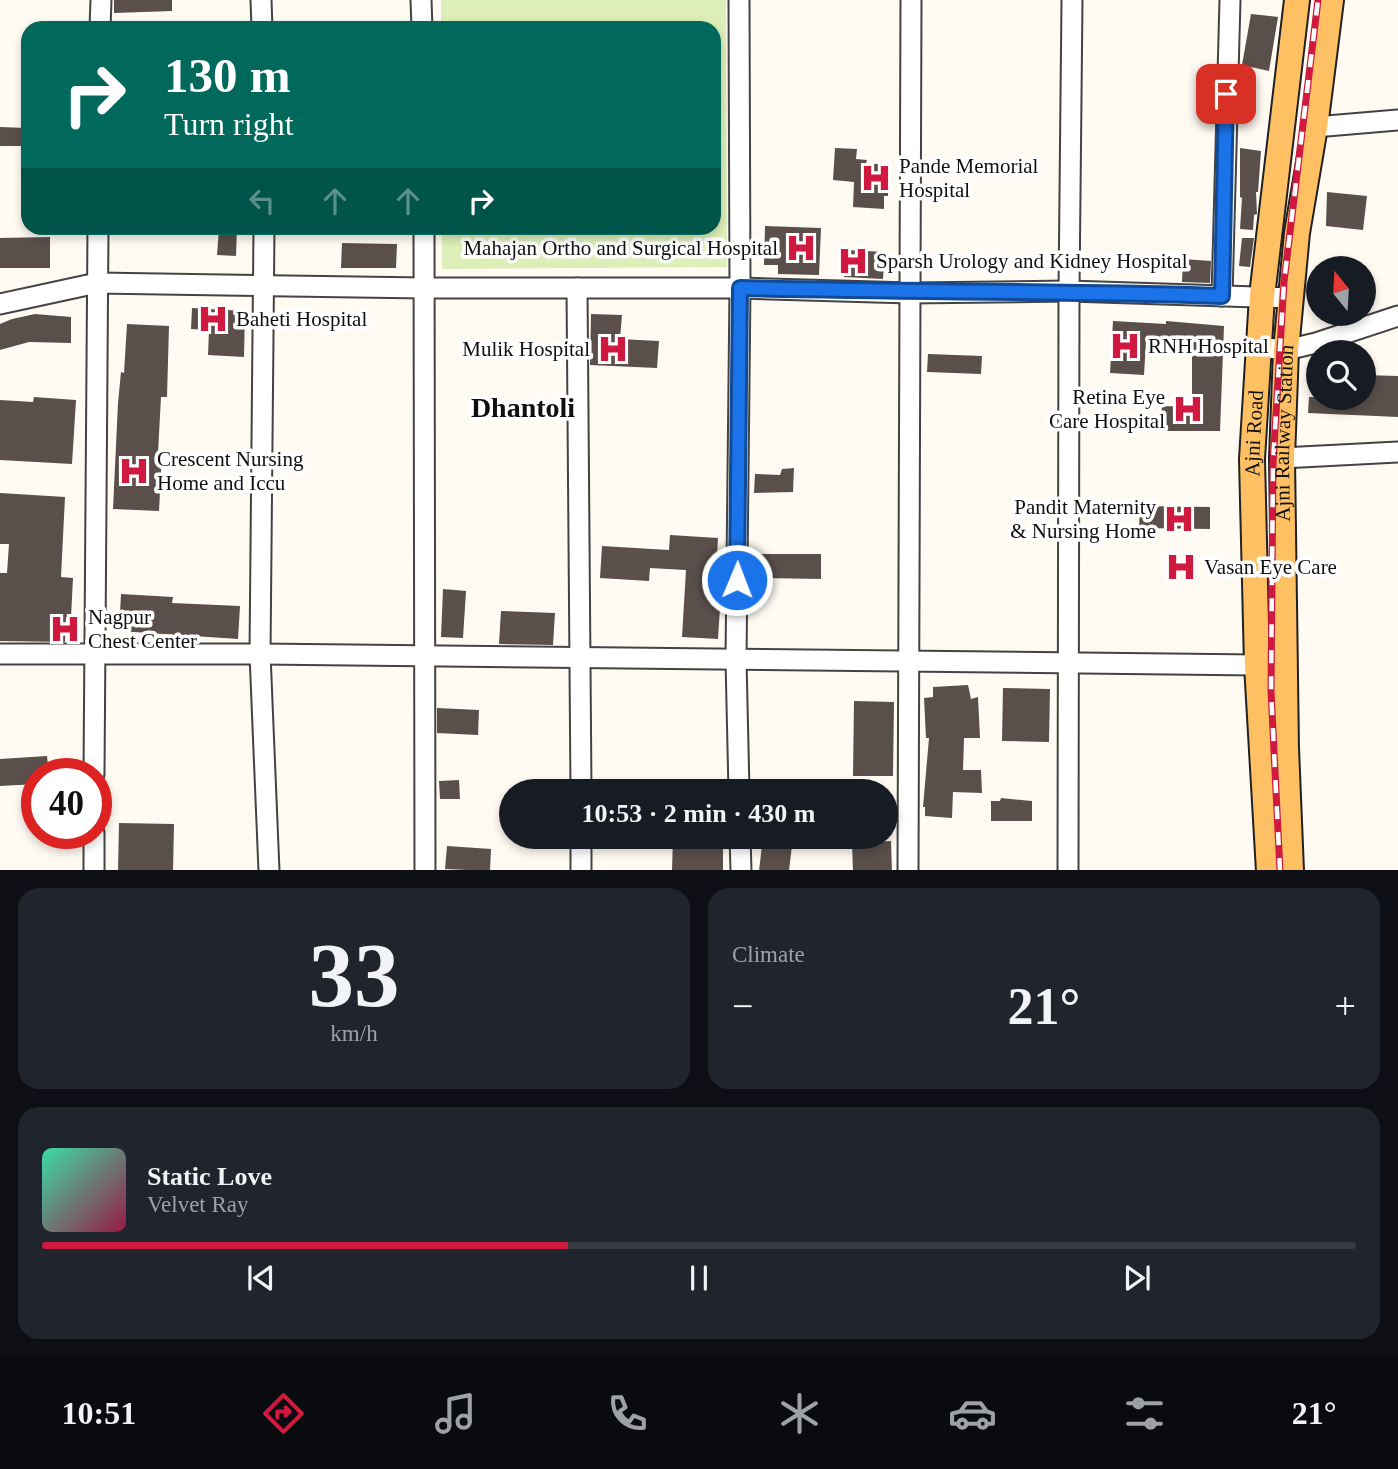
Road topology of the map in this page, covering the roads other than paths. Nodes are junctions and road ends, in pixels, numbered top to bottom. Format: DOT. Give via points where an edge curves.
graph roads {
  1 [pos="101,0"];
  2 [pos="261,0"];
  3 [pos="421,0"];
  4 [pos="739,0"];
  5 [pos="911,0"];
  6 [pos="1072,0"];
  7 [pos="1230,0"];
  8 [pos="1297,0"];
  9 [pos="1331,0"];
  10 [pos="100,21"];
  11 [pos="262,21"];
  12 [pos="422,21"];
  13 [pos="1398,120"];
  14 [pos="1315,127"];
  15 [pos="98,235"];
  16 [pos="264,235"];
  17 [pos="424,235"];
  18 [pos="97,283"];
  19 [pos="265,285"];
  20 [pos="425,288"];
  21 [pos="577,288"];
  22 [pos="740,288"];
  23 [pos="1069,291"];
  24 [pos="910,293"];
  25 [pos="1222,296"];
  26 [pos="1262,296"];
  27 [pos="1292,298"];
  28 [pos="0,304"];
  29 [pos="1398,316"];
  30 [pos="1259,347"];
  31 [pos="1286,350"];
  32 [pos="1398,452"];
  33 [pos="1282,458"];
  34 [pos="0,654"];
  35 [pos="93,654"];
  36 [pos="260,654"];
  37 [pos="425,656"];
  38 [pos="581,658"];
  39 [pos="736,660"];
  40 [pos="908,661"];
  41 [pos="1068,664"];
  42 [pos="1257,665"];
  43 [pos="94,758"];
  44 [pos="581,779"];
  45 [pos="739,779"];
  46 [pos="94,849"];
  47 [pos="581,849"];
  48 [pos="740,849"];
  49 [pos="94,870"];
  50 [pos="269,870"];
  51 [pos="425,870"];
  52 [pos="581,870"];
  53 [pos="741,870"];
  54 [pos="908,870"];
  55 [pos="1068,870"];
  56 [pos="1269,870"];
  57 [pos="1291,870"];
  1 -- 10 [label="street"];
  2 -- 11 [label="street"];
  3 -- 12 [label="street"];
  4 -- 22 [label="street"];
  5 -- 24 [label="street"];
  6 -- 23 [label="street"];
  7 -- 25 [label="street"];
  8 -- 26 [label="main road, Ajni Road"];
  9 -- 14 [label="main road, Ajni Railway Station"];
  13 -- 14 [label="street"];
  14 -- 27 [label="main road, Ajni Railway Station" via="1297,233"];
  15 -- 18 [label="street"];
  16 -- 19 [label="street"];
  17 -- 20 [label="street"];
  18 -- 19 [label="street"];
  18 -- 28 [label="street"];
  18 -- 35 [label="street"];
  19 -- 20 [label="street"];
  19 -- 36 [label="street"];
  20 -- 21 [label="street"];
  20 -- 37 [label="street"];
  21 -- 22 [label="street"];
  21 -- 38 [label="street"];
  22 -- 24 [label="street"];
  22 -- 39 [label="street"];
  23 -- 24 [label="street"];
  23 -- 25 [label="street"];
  23 -- 41 [label="street"];
  24 -- 40 [label="street"];
  25 -- 26 [label="street"];
  26 -- 27 [label="street"];
  26 -- 30 [label="main road, Ajni Road"];
  27 -- 31 [label="main road, Ajni Railway Station"];
  29 -- 31 [label="street"];
  30 -- 31 [label="street"];
  30 -- 42 [label="main road, Ajni Road" via="1252,459"];
  31 -- 33 [label="main road, Ajni Railway Station"];
  32 -- 33 [label="street"];
  33 -- 57 [label="main road, Ajni Railway Station"];
  34 -- 35 [label="street"];
  35 -- 36 [label="street"];
  35 -- 43 [label="street"];
  36 -- 37 [label="street"];
  36 -- 50 [label="street"];
  37 -- 38 [label="street"];
  37 -- 51 [label="street"];
  38 -- 39 [label="street"];
  38 -- 44 [label="street"];
  39 -- 40 [label="street"];
  39 -- 45 [label="street"];
  40 -- 41 [label="street"];
  40 -- 54 [label="street"];
  41 -- 42 [label="street"];
  41 -- 55 [label="street"];
  42 -- 56 [label="main road, Ajni Road"];
  46 -- 49 [label="street"];
  47 -- 52 [label="street"];
  48 -- 53 [label="street"];
}
